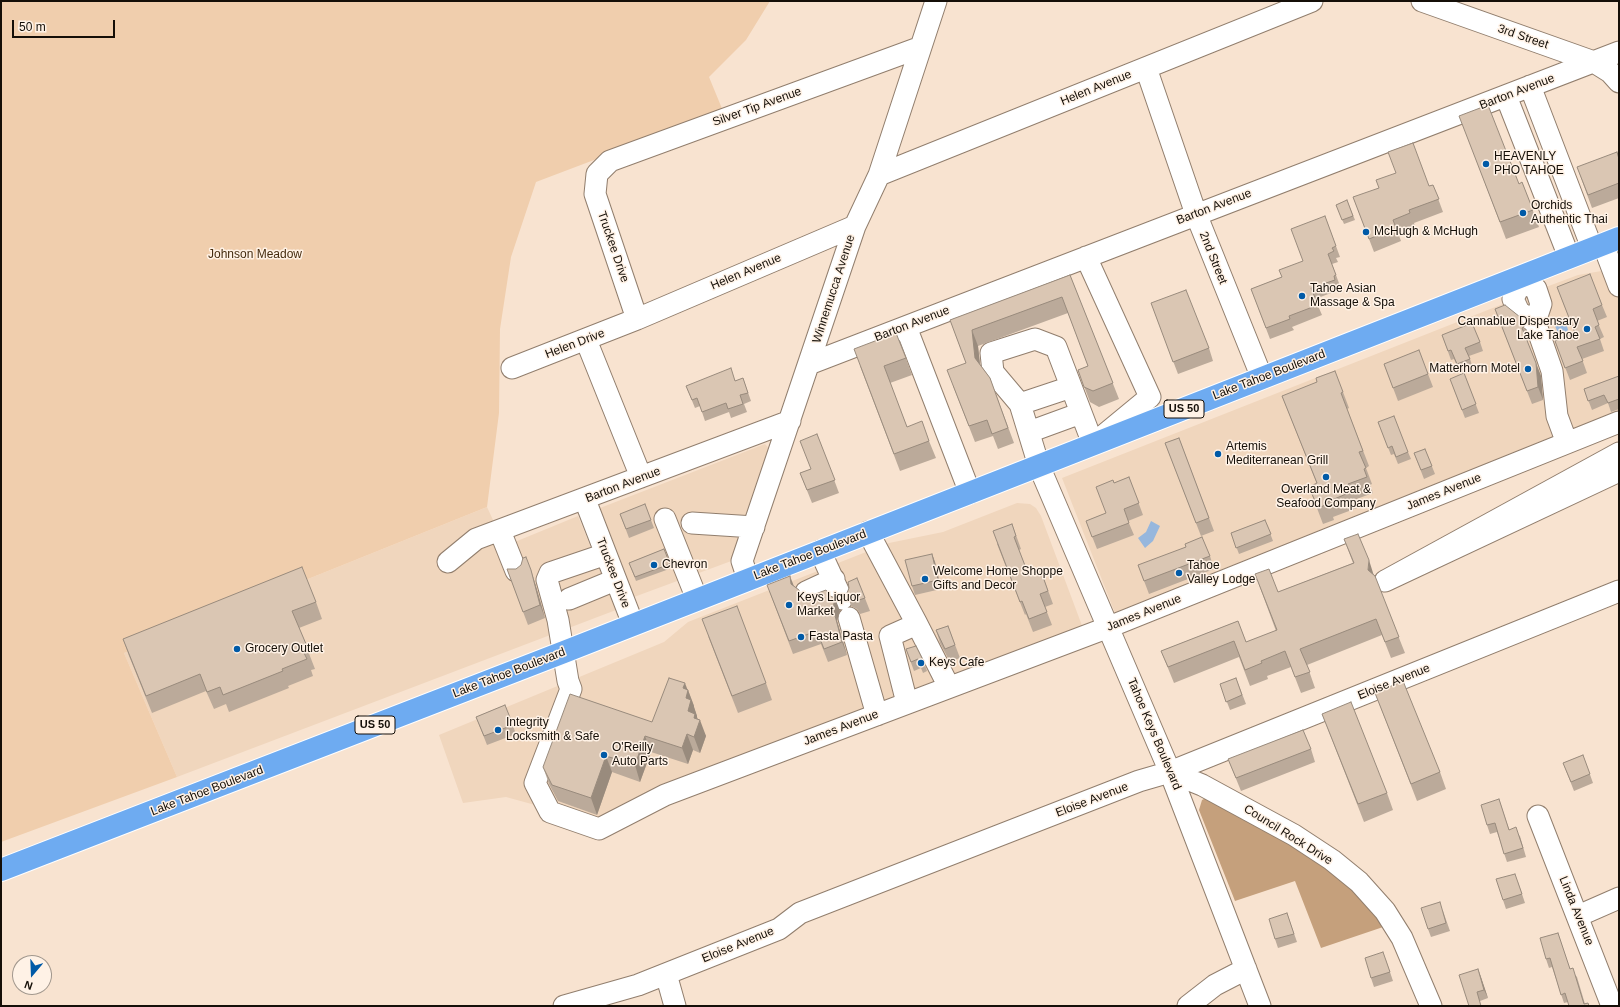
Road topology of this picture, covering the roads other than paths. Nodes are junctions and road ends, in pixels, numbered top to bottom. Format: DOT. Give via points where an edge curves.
graph roads {
  1 [pos="936,1"];
  2 [pos="1312,1"];
  3 [pos="1422,1"];
  4 [pos="921,47"];
  5 [pos="1619,52"];
  6 [pos="1594,62"];
  7 [pos="1146,68"];
  8 [pos="1619,82"];
  9 [pos="1530,86"];
  10 [pos="1506,96"];
  11 [pos="597,174"];
  12 [pos="880,175"];
  13 [pos="1196,214"];
  14 [pos="855,226"];
  15 [pos="1605,243"];
  16 [pos="1086,257"];
  17 [pos="1569,257"];
  18 [pos="1520,280"];
  19 [pos="1619,286"];
  20 [pos="637,319"];
  21 [pos="906,326"];
  22 [pos="586,340"];
  23 [pos="809,364"];
  24 [pos="512,368"];
  25 [pos="1262,378"];
  26 [pos="1071,387"];
  27 [pos="1020,404"];
  28 [pos="1081,413"];
  29 [pos="790,421"];
  30 [pos="1619,422"];
  31 [pos="1030,432"];
  32 [pos="1567,442"];
  33 [pos="1093,444"];
  34 [pos="1619,449"];
  35 [pos="1619,452"];
  36 [pos="1039,466"];
  37 [pos="1619,471"];
  38 [pos="641,478"];
  39 [pos="970,493"];
  40 [pos="585,500"];
  41 [pos="665,519"];
  42 [pos="692,523"];
  43 [pos="754,527"];
  44 [pos="500,530"];
  45 [pos="868,532"];
  46 [pos="820,551"];
  47 [pos="606,554"];
  48 [pos="448,562"];
  49 [pos="516,571"];
  50 [pos="748,579"];
  51 [pos="834,579"];
  52 [pos="615,580"];
  53 [pos="1385,581"];
  54 [pos="1619,591"];
  55 [pos="806,592"];
  56 [pos="569,599"];
  57 [pos="697,599"];
  58 [pos="842,599"];
  59 [pos="849,618"];
  60 [pos="633,624"];
  61 [pos="917,624"];
  62 [pos="1109,627"];
  63 [pos="564,652"];
  64 [pos="950,687"];
  65 [pos="907,703"];
  66 [pos="877,714"];
  67 [pos="1170,772"];
  68 [pos="1538,816"];
  69 [pos="1,870"];
  70 [pos="1619,898"];
  71 [pos="1578,916"];
  72 [pos="1246,969"];
  73 [pos="666,974"];
  74 [pos="600,1001"];
  75 [pos="565,1005"];
  76 [pos="675,1006"];
  77 [pos="1188,1006"];
  78 [pos="1260,1006"];
  79 [pos="1432,1006"];
  80 [pos="1612,1006"];
  1 -- 4 [label="street, Winnemucca Avenue"];
  2 -- 7 [label="street, Helen Avenue"];
  3 -- 6 [label="street, 3rd Street"];
  4 -- 11 [label="street, Silver Tip Avenue" via="610,161"];
  4 -- 12 [label="street, Winnemucca Avenue"];
  5 -- 6 [label="street, Barton Avenue"];
  6 -- 8 [label="street, 3rd Street" via="1610,72"];
  6 -- 9 [label="street, Barton Avenue"];
  7 -- 12 [label="street, Helen Avenue"];
  7 -- 13 [label="street, 2nd Street"];
  9 -- 10 [label="street, Barton Avenue"];
  9 -- 15 [label="street"];
  10 -- 13 [label="street, Barton Avenue"];
  10 -- 17 [label="street"];
  11 -- 20 [label="street, Truckee Drive" via="595,194"];
  12 -- 14 [label="street, Winnemucca Avenue"];
  13 -- 16 [label="street, Barton Avenue"];
  13 -- 25 [label="street, 2nd Street"];
  14 -- 20 [label="street, Helen Avenue"];
  14 -- 23 [label="street, Winnemucca Avenue"];
  15 -- 17 [label="highway, Lake Tahoe Boulevard / US 50"];
  15 -- 19 [label="street"];
  16 -- 21 [label="street, Barton Avenue"];
  16 -- 33 [label="street" via="1150,397"];
  17 -- 18 [label="highway, Lake Tahoe Boulevard / US 50"];
  18 -- 25 [label="highway, Lake Tahoe Boulevard / US 50"];
  18 -- 32 [label="street" via="1536,289 1541,304 1530,329 1552,371 1557,416"];
  20 -- 22 [label="street, Helen Drive"];
  21 -- 23 [label="street, Barton Avenue"];
  21 -- 39 [label="street"];
  22 -- 24 [label="street, Helen Drive"];
  22 -- 38 [label="street"];
  23 -- 29 [label="street, Winnemucca Avenue"];
  25 -- 33 [label="highway, Lake Tahoe Boulevard / US 50"];
  26 -- 27 [label="street"];
  26 -- 27 [label="street" via="1056,347 1035,339 991,353 993,372"];
  26 -- 28 [label="street"];
  27 -- 31 [label="street, Tahoe Keys Boulevard"];
  28 -- 31 [label="street"];
  28 -- 33 [label="street"];
  29 -- 38 [label="street, Barton Avenue"];
  29 -- 43 [label="street, Winnemucca Avenue"];
  30 -- 32 [label="street, James Avenue"];
  31 -- 36 [label="street, Tahoe Keys Boulevard"];
  32 -- 62 [label="street, James Avenue"];
  33 -- 36 [label="highway, Lake Tahoe Boulevard / US 50"];
  34 -- 53 [label="street"];
  35 -- 53 [label="street"];
  36 -- 39 [label="highway, Lake Tahoe Boulevard / US 50"];
  36 -- 62 [label="street, Tahoe Keys Boulevard"];
  37 -- 53 [label="street"];
  38 -- 40 [label="street, Barton Avenue"];
  39 -- 45 [label="highway, Lake Tahoe Boulevard / US 50"];
  40 -- 44 [label="street, Barton Avenue"];
  40 -- 47 [label="street, Truckee Drive"];
  41 -- 57 [label="street"];
  42 -- 43 [label="street"];
  43 -- 50 [label="street, Winnemucca Avenue" via="742,561"];
  44 -- 48 [label="street, Barton Avenue" via="476,540"];
  44 -- 49 [label="street"];
  45 -- 46 [label="highway, Lake Tahoe Boulevard / US 50"];
  45 -- 61 [label="street"];
  46 -- 50 [label="highway, Lake Tahoe Boulevard / US 50"];
  46 -- 51 [label="street"];
  47 -- 52 [label="street, Truckee Drive"];
  47 -- 63 [label="street, James Avenue" via="550,573 547,580"];
  50 -- 57 [label="highway, Lake Tahoe Boulevard / US 50"];
  51 -- 55 [label="street"];
  51 -- 58 [label="street"];
  52 -- 56 [label="street"];
  52 -- 60 [label="street, Truckee Drive"];
  54 -- 67 [label="street, Eloise Avenue"];
  57 -- 60 [label="highway, Lake Tahoe Boulevard / US 50"];
  59 -- 66 [label="street"];
  60 -- 63 [label="highway, Lake Tahoe Boulevard / US 50"];
  61 -- 64 [label="street"];
  61 -- 65 [label="street" via="890,636"];
  62 -- 64 [label="street, James Avenue"];
  62 -- 67 [label="street, Tahoe Keys Boulevard"];
  63 -- 66 [label="street, James Avenue" via="571,689 535,783 550,812 599,829 665,795"];
  63 -- 69 [label="highway, Lake Tahoe Boulevard / US 50"];
  64 -- 65 [label="street, James Avenue"];
  65 -- 66 [label="street, James Avenue"];
  67 -- 72 [label="street, Tahoe Keys Boulevard"];
  67 -- 73 [label="street, Eloise Avenue" via="1132,784 800,913 779,929"];
  67 -- 79 [label="street, Council Rock Drive" via="1202,785 1294,835 1332,860 1359,882 1385,911 1402,938"];
  68 -- 71 [label="street, Linda Avenue"];
  70 -- 71 [label="street"];
  71 -- 80 [label="street, Linda Avenue"];
  72 -- 77 [label="street" via="1215,985"];
  72 -- 78 [label="street, Tahoe Keys Boulevard"];
  73 -- 74 [label="street, Eloise Avenue"];
  73 -- 76 [label="street"];
  74 -- 75 [label="street, Eloise Avenue"];
}
